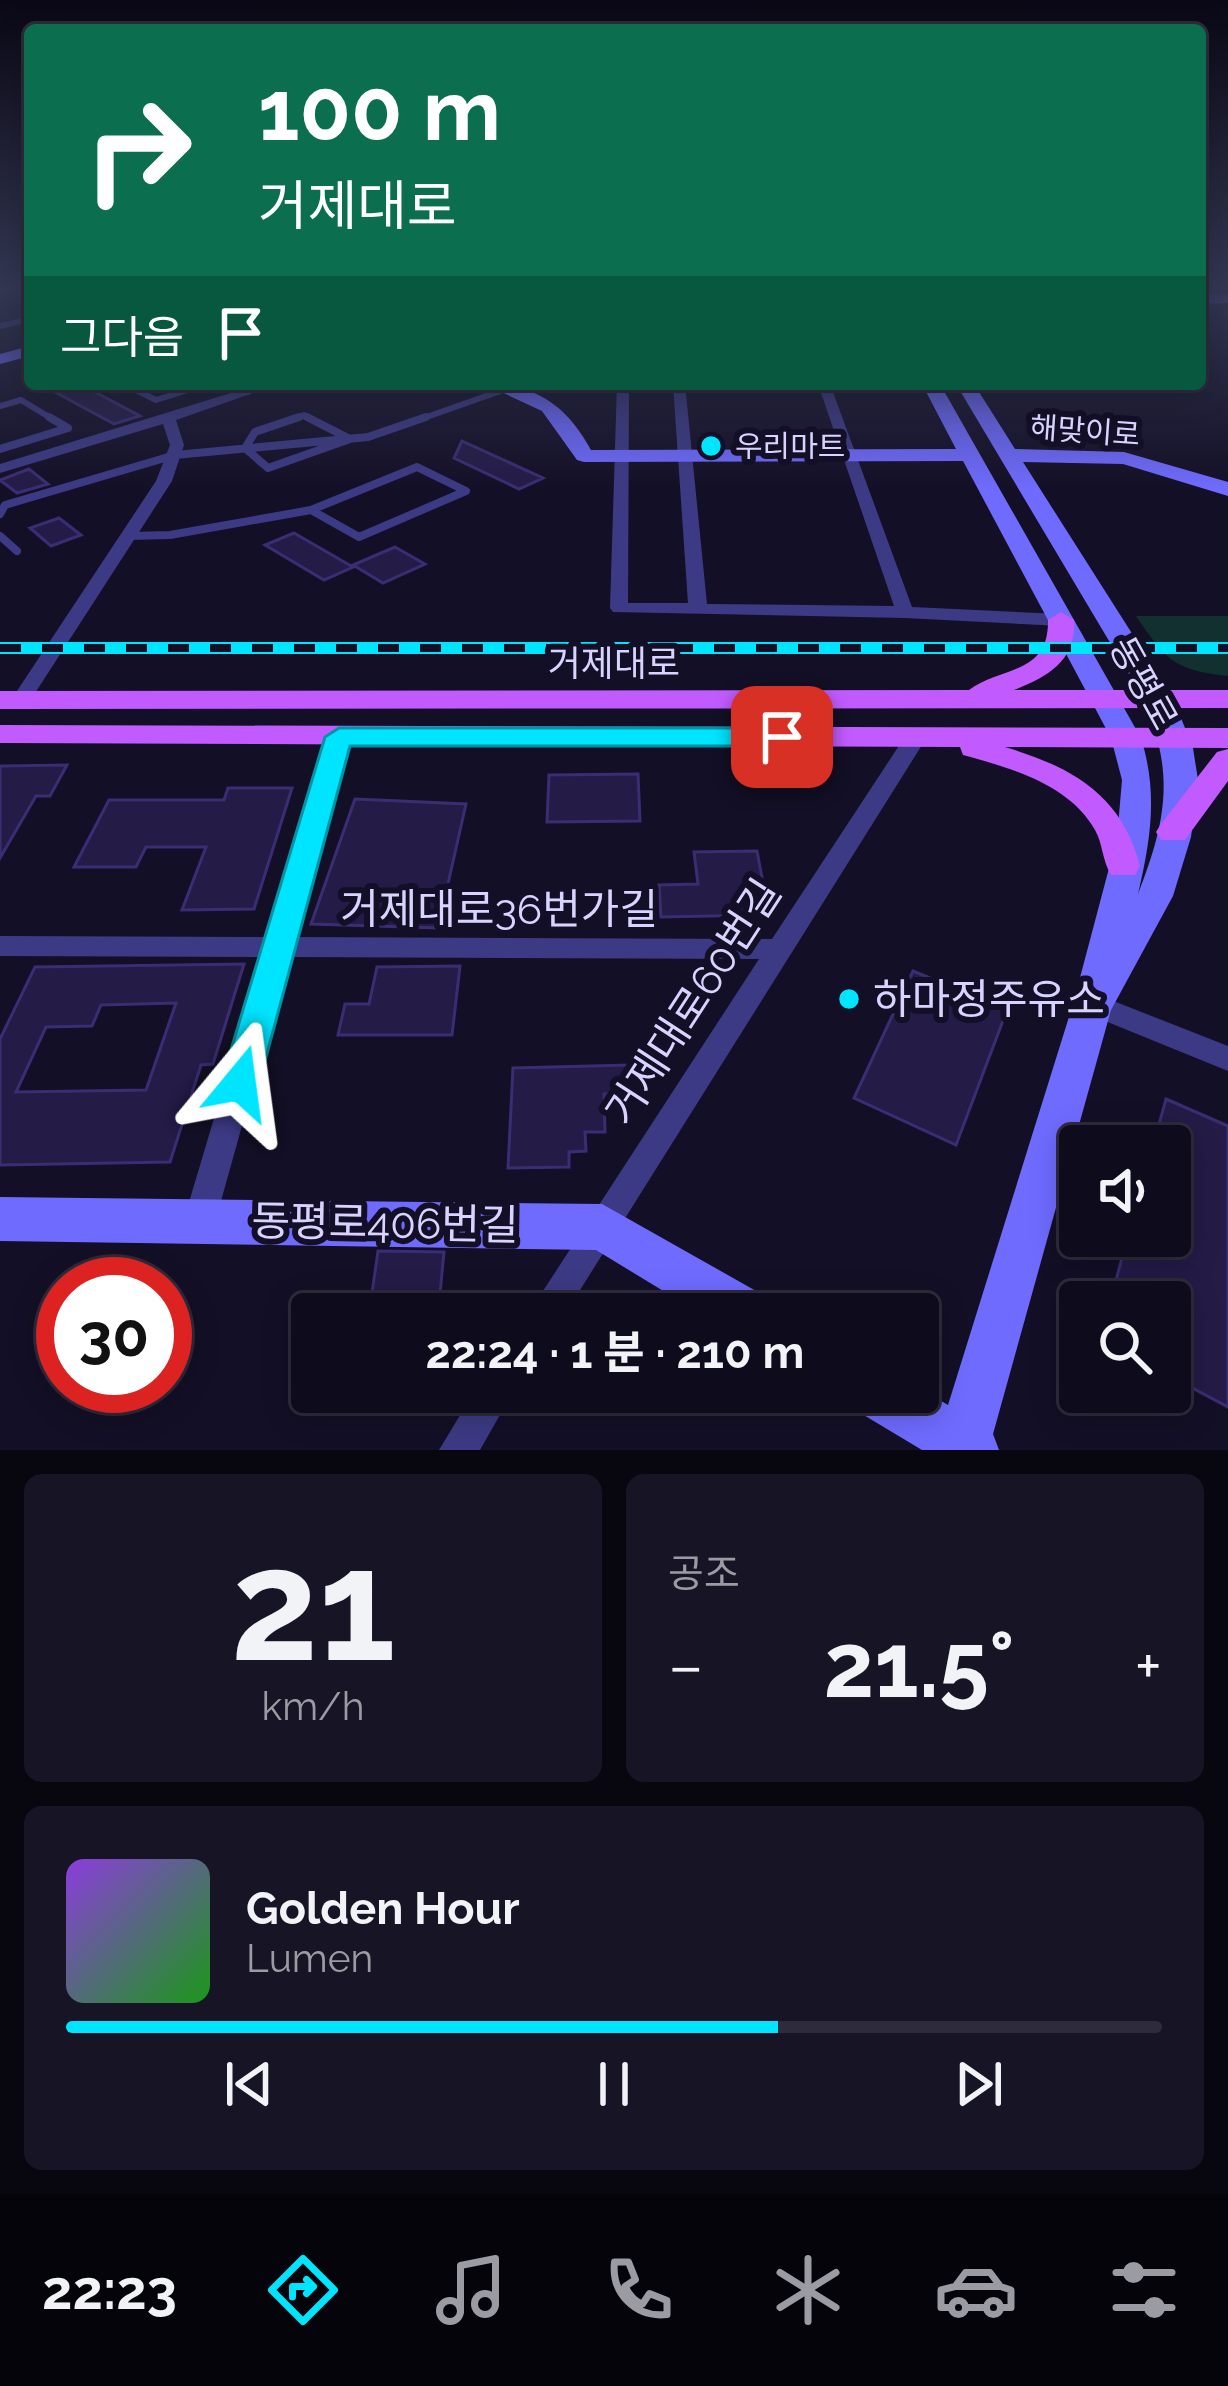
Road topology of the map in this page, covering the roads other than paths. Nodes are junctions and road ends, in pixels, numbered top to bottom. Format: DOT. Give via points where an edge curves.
graph roads {
  1 [pos="136,390"];
  2 [pos="188,390"];
  3 [pos="235,390"];
  4 [pos="490,390"];
  5 [pos="513,390"];
  6 [pos="623,390"];
  7 [pos="679,390"];
  8 [pos="826,390"];
  9 [pos="935,390"];
  10 [pos="968,390"];
  11 [pos="0,406"];
  12 [pos="168,418"];
  13 [pos="350,439"];
  14 [pos="245,448"];
  15 [pos="1,449"];
  16 [pos="175,455"];
  17 [pos="683,455"];
  18 [pos="851,455"];
  19 [pos="969,455"];
  20 [pos="1007,455"];
  21 [pos="620,456"];
  22 [pos="19,462"];
  23 [pos="0,469"];
  24 [pos="1228,489"];
  25 [pos="310,510"];
  26 [pos="0,514"];
  27 [pos="0,536"];
  28 [pos="127,536"];
  29 [pos="17,551"];
  30 [pos="698,609"];
  31 [pos="905,612"];
  32 [pos="1060,620"];
  33 [pos="1158,698"];
  34 [pos="1228,698"];
  35 [pos="11,700"];
  36 [pos="1106,700"];
  37 [pos="939,702"];
  38 [pos="0,734"];
  39 [pos="339,737"];
  40 [pos="924,737"];
  41 [pos="1126,738"];
  42 [pos="1228,738"];
  43 [pos="1176,740"];
  44 [pos="1228,758"];
  45 [pos="1173,832"];
  46 [pos="1123,866"];
  47 [pos="0,946"];
  48 [pos="279,947"];
  49 [pos="781,949"];
  50 [pos="1093,1004"];
  51 [pos="1228,1059"];
  52 [pos="0,1219"];
  53 [pos="200,1220"];
  54 [pos="602,1227"];
  55 [pos="559,1293"];
  56 [pos="711,1293"];
  57 [pos="482,1413"];
  58 [pos="909,1413"];
  59 [pos="965,1448"];
  60 [pos="458,1450"];
  1 -- 2 [label="lane" via="156,400"];
  3 -- 12 [label="street"];
  4 -- 13 [label="lane"];
  5 -- 21 [label="main road" via="545,401 568,422 584,456"];
  6 -- 21 [label="street"];
  7 -- 17 [label="street"];
  8 -- 18 [label="street"];
  9 -- 19 [label="main road, 동평로"];
  10 -- 20 [label="main road, 동평로"];
  11 -- 15 [label="lane" via="21,400 68,428"];
  12 -- 16 [label="street"];
  12 -- 22 [label="street"];
  13 -- 14 [label="lane"];
  13 -- 14 [label="lane" via="268,468"];
  13 -- 14 [label="lane" via="304,416 255,432"];
  14 -- 16 [label="lane"];
  15 -- 22 [label="lane"];
  16 -- 26 [label="lane" via="5,505"];
  16 -- 28 [label="street"];
  17 -- 18 [label="main road"];
  17 -- 21 [label="main road"];
  17 -- 30 [label="street"];
  18 -- 19 [label="main road"];
  18 -- 31 [label="street"];
  19 -- 32 [label="main road, 동평로"];
  20 -- 24 [label="main road, 해맞이로" via="1124,458"];
  20 -- 33 [label="main road, 동평로"];
  21 -- 30 [label="street" via="619,608"];
  22 -- 23 [label="street"];
  25 -- 25 [label="lane" via="359,537 466,491 417,467"];
  25 -- 28 [label="lane"];
  27 -- 29 [label="lane"];
  28 -- 35 [label="street"];
  30 -- 31 [label="street"];
  31 -- 32 [label="street"];
  32 -- 36 [label="main road, 동평로"];
  32 -- 37 [label="main road" via="1062,641 1040,670 1004,688"];
  33 -- 34 [label="main road, 거제대로"];
  33 -- 36 [label="main road, 거제대로"];
  33 -- 43 [label="main road, 동평로"];
  35 -- 37 [label="main road, 거제대로"];
  36 -- 37 [label="main road, 거제대로"];
  36 -- 41 [label="main road, 동평로"];
  38 -- 39 [label="main road, 거제대로"];
  39 -- 40 [label="main road, 거제대로"];
  39 -- 48 [label="street"];
  40 -- 41 [label="main road, 거제대로"];
  40 -- 46 [label="main road" via="1064,781 1114,826"];
  40 -- 49 [label="street, 거제대로60번길"];
  41 -- 43 [label="main road, 거제대로"];
  41 -- 46 [label="main road, 동평로" via="1138,806"];
  42 -- 43 [label="main road, 거제대로"];
  43 -- 45 [label="main road, 동평로" via="1183,778"];
  44 -- 45 [label="main road"];
  45 -- 50 [label="main road, 동평로" via="1125,962"];
  46 -- 50 [label="main road, 동평로"];
  47 -- 48 [label="street, 거제대로36번가길"];
  48 -- 49 [label="street, 거제대로36번가길"];
  48 -- 53 [label="street"];
  49 -- 54 [label="street, 거제대로60번길"];
  50 -- 51 [label="street"];
  50 -- 59 [label="main road, 동평로"];
  52 -- 53 [label="main road, 동평로406번길"];
  53 -- 54 [label="main road, 동평로406번길"];
  54 -- 55 [label="street, 거제대로60번길"];
  54 -- 56 [label="main road"];
  57 -- 60 [label="street"];
  58 -- 59 [label="main road"];
}
